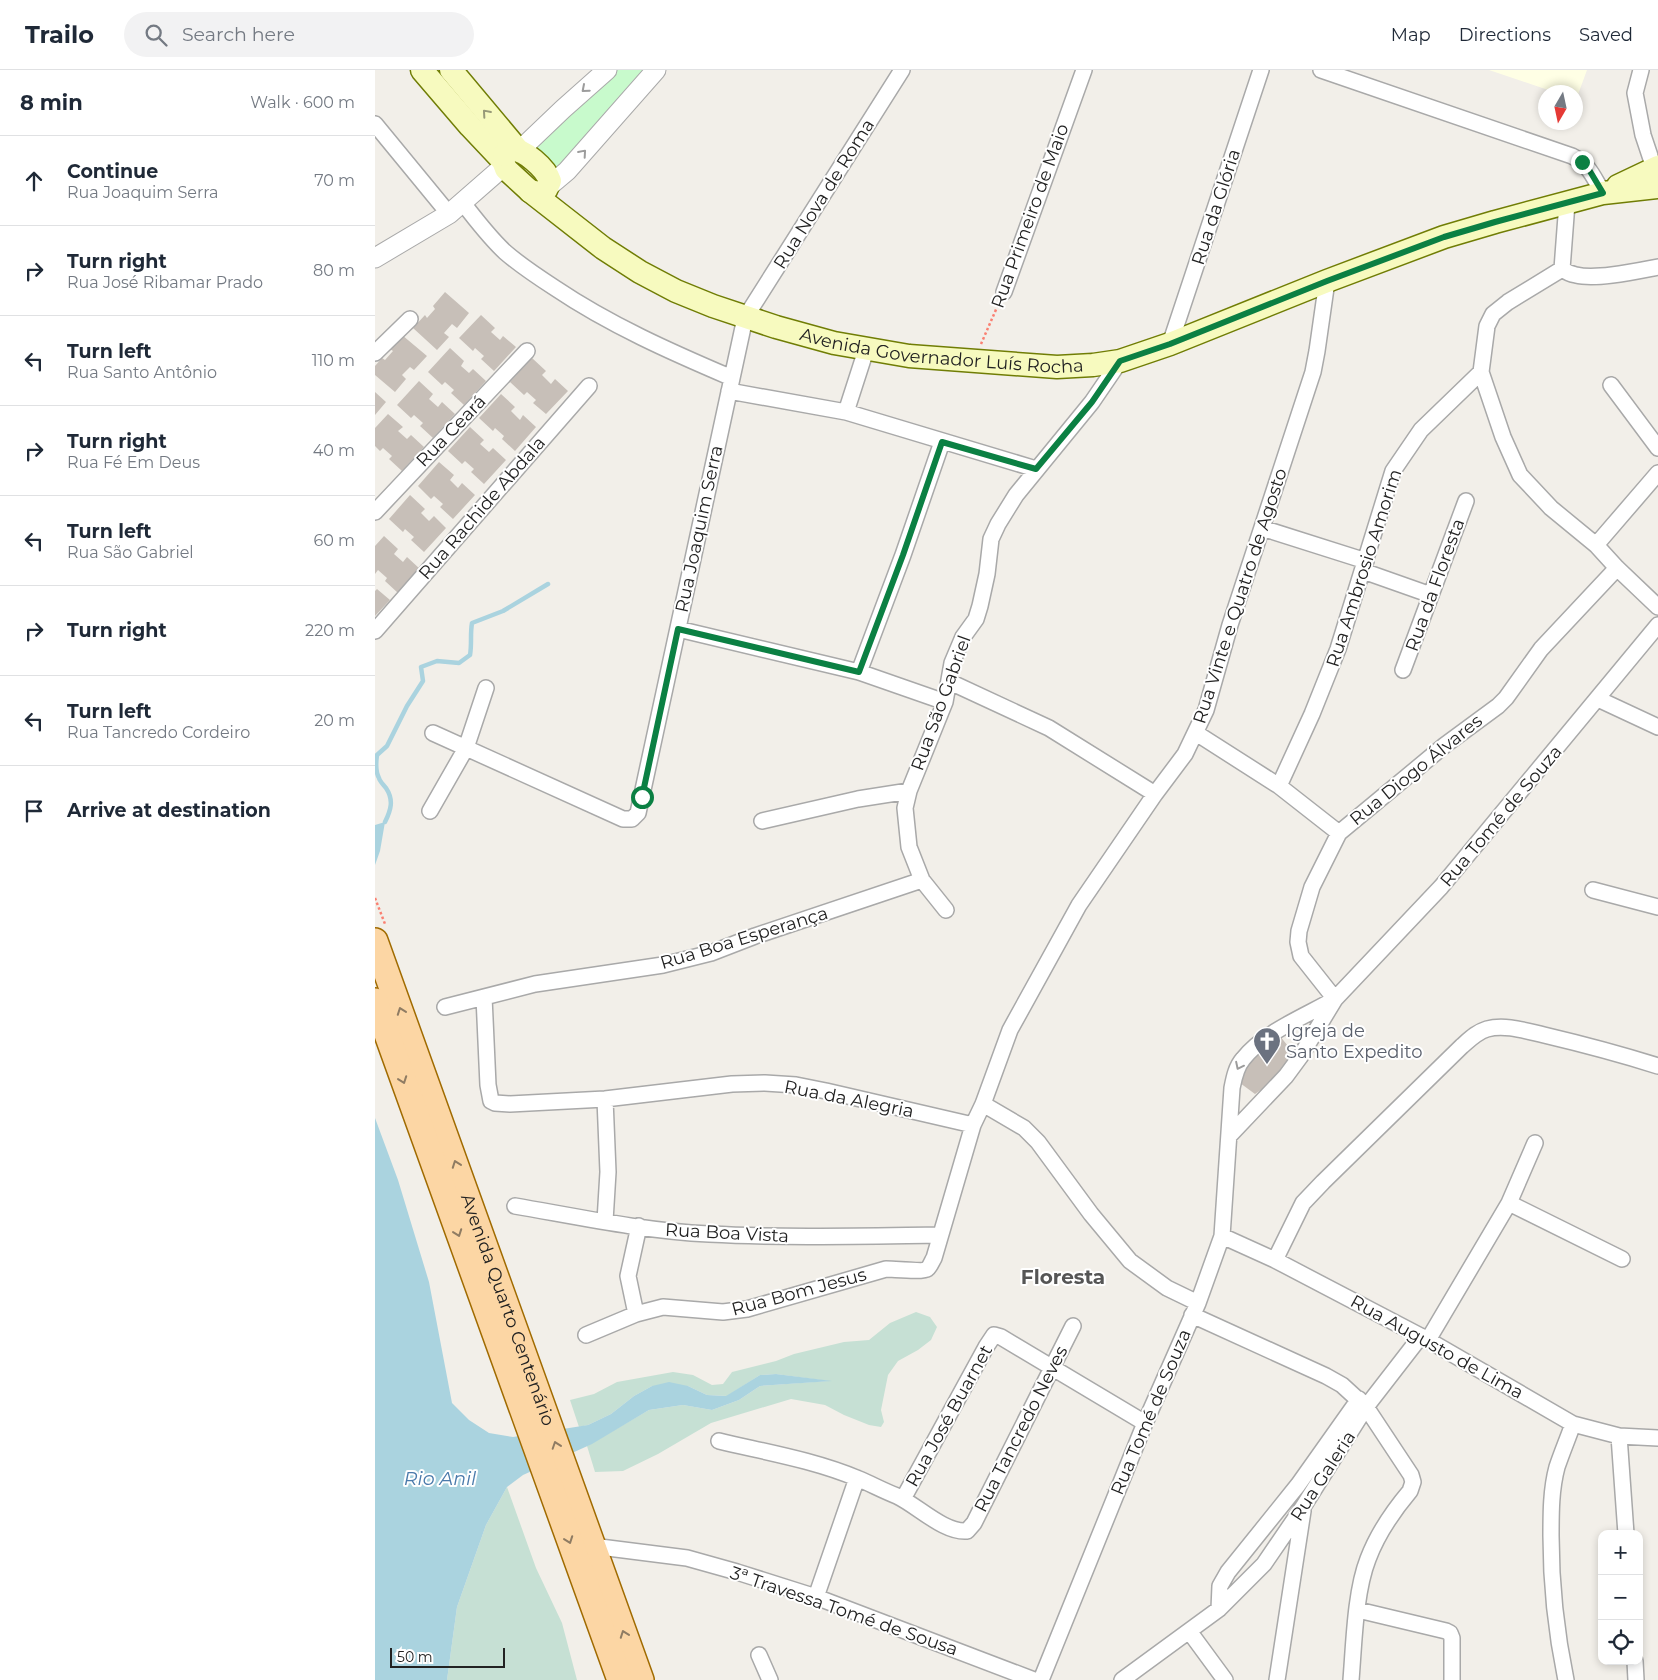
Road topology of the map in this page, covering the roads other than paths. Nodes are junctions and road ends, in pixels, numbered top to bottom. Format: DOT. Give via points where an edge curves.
graph roads {
  1 [pos="422,70"];
  2 [pos="451,70"];
  3 [pos="607,70"];
  4 [pos="656,70"];
  5 [pos="903,70"];
  6 [pos="1084,70"];
  7 [pos="1261,70"];
  8 [pos="1321,70"];
  9 [pos="1641,70"];
  10 [pos="375,124"];
  11 [pos="511,157"];
  12 [pos="1657,174"];
  13 [pos="1603,193"];
  14 [pos="544,195"];
  15 [pos="1567,203"];
  16 [pos="456,209"];
  17 [pos="375,258"];
  18 [pos="1658,267"];
  19 [pos="1562,269"];
  20 [pos="1327,281"];
  21 [pos="1004,292"];
  22 [pos="745,318"];
  23 [pos="410,319"];
  24 [pos="1170,344"];
  25 [pos="865,350"];
  26 [pos="527,351"];
  27 [pos="375,352"];
  28 [pos="1120,361"];
  29 [pos="1481,372"];
  30 [pos="730,384"];
  31 [pos="589,386"];
  32 [pos="1611,386"];
  33 [pos="846,412"];
  34 [pos="942,442"];
  35 [pos="1658,448"];
  36 [pos="1036,469"];
  37 [pos="1658,473"];
  38 [pos="1466,501"];
  39 [pos="377,504"];
  40 [pos="1262,528"];
  41 [pos="1596,545"];
  42 [pos="1365,566"];
  43 [pos="1617,568"];
  44 [pos="1431,595"];
  45 [pos="1658,607"];
  46 [pos="1658,625"];
  47 [pos="678,629"];
  48 [pos="375,631"];
  49 [pos="1403,670"];
  50 [pos="859,672"];
  51 [pos="950,682"];
  52 [pos="486,688"];
  53 [pos="1598,699"];
  54 [pos="945,702"];
  55 [pos="1658,727"];
  56 [pos="433,732"];
  57 [pos="1196,733"];
  58 [pos="466,748"];
  59 [pos="1279,786"];
  60 [pos="909,791"];
  61 [pos="1155,794"];
  62 [pos="430,811"];
  63 [pos="762,821"];
  64 [pos="1339,833"];
  65 [pos="922,880"];
  66 [pos="1593,890"];
  67 [pos="1658,907"];
  68 [pos="946,910"];
  69 [pos="375,941"];
  70 [pos="484,997"];
  71 [pos="1335,999"];
  72 [pos="375,1001"];
  73 [pos="445,1007"];
  74 [pos="1658,1066"];
  75 [pos="605,1099"];
  76 [pos="983,1104"];
  77 [pos="973,1125"];
  78 [pos="1229,1136"];
  79 [pos="1535,1143"];
  80 [pos="1509,1203"];
  81 [pos="515,1206"];
  82 [pos="605,1221"];
  83 [pos="639,1226"];
  84 [pos="940,1234"];
  85 [pos="1222,1236"];
  86 [pos="1622,1259"];
  87 [pos="1275,1260"];
  88 [pos="927,1269"];
  89 [pos="1195,1309"];
  90 [pos="636,1314"];
  91 [pos="1073,1326"];
  92 [pos="586,1336"];
  93 [pos="1425,1338"];
  94 [pos="1053,1368"];
  95 [pos="528,1396"];
  96 [pos="1363,1403"];
  97 [pos="1145,1423"];
  98 [pos="1573,1424"];
  99 [pos="1619,1436"];
  100 [pos="1658,1438"];
  101 [pos="719,1441"];
  102 [pos="857,1478"];
  103 [pos="562,1493"];
  104 [pos="903,1499"];
  105 [pos="1303,1508"];
  106 [pos="1626,1530"];
  107 [pos="967,1531"];
  108 [pos="591,1546"];
  109 [pos="816,1597"];
  110 [pos="1219,1609"];
  111 [pos="1358,1610"];
  112 [pos="1189,1631"];
  113 [pos="759,1655"];
  114 [pos="1635,1665"];
  115 [pos="619,1680"];
  116 [pos="641,1680"];
  117 [pos="770,1680"];
  118 [pos="1034,1680"];
  119 [pos="1041,1680"];
  120 [pos="1122,1680"];
  121 [pos="1225,1680"];
  122 [pos="1277,1680"];
  123 [pos="1351,1680"];
  124 [pos="1452,1680"];
  125 [pos="1565,1680"];
  126 [pos="1636,1680"];
  1 -- 11 [label="main road" via="470,126"];
  11 -- 2 [label="main road, one-way"];
  3 -- 11 [label="street, one-way"];
  14 -- 4 [label="street, one-way"];
  5 -- 22 [label="street, Rua Nova de Roma"];
  6 -- 21 [label="street, Rua Primeiro de Maio"];
  7 -- 24 [label="street, Rua da Glória"];
  8 -- 13 [label="street" via="1572,156 1588,168"];
  9 -- 12 [label="street" via="1635,93 1643,135"];
  10 -- 16 [label="street"];
  11 -- 14 [label="main road" via="527,156 547,173 550,181"];
  11 -- 16 [label="street"];
  12 -- 13 [label="main road, Avenida Governador Luís Rocha"];
  13 -- 15 [label="main road, Avenida Governador Luís Rocha"];
  14 -- 22 [label="main road, Avenida Governador Luís Rocha" via="603,248 641,272 676,291"];
  15 -- 19 [label="street"];
  15 -- 20 [label="main road, Avenida Governador Luís Rocha" via="1444,237"];
  16 -- 17 [label="street"];
  16 -- 30 [label="street" via="486,232 506,253 580,305"];
  18 -- 19 [label="street" via="1586,276 1576,276"];
  19 -- 29 [label="street" via="1493,314 1487,326"];
  20 -- 24 [label="main road, Avenida Governador Luís Rocha"];
  20 -- 40 [label="street, Rua Vinte e Quatro de Agosto" via="1313,372"];
  22 -- 25 [label="main road, Avenida Governador Luís Rocha"];
  22 -- 30 [label="street, Rua Joaquim Serra"];
  23 -- 27 [label="street"];
  24 -- 28 [label="main road, Avenida Governador Luís Rocha"];
  25 -- 28 [label="main road, Avenida Governador Luís Rocha" via="1057,367"];
  25 -- 33 [label="street"];
  26 -- 39 [label="street, Rua Ceará"];
  28 -- 36 [label="street, Rua São Gabriel" via="1092,402"];
  29 -- 41 [label="street" via="1520,475 1551,508"];
  29 -- 42 [label="street, Rua Ambrosio Amorim" via="1421,430 1393,471"];
  30 -- 33 [label="street"];
  30 -- 47 [label="street, Rua Joaquim Serra"];
  31 -- 48 [label="street, Rua Rachide Abdala"];
  32 -- 35 [label="street"];
  33 -- 34 [label="street"];
  34 -- 36 [label="street"];
  34 -- 50 [label="street"];
  36 -- 51 [label="street, Rua São Gabriel" via="1016,495 991,539 981,606 952,662"];
  37 -- 41 [label="street"];
  38 -- 44 [label="street, Rua da Floresta"];
  40 -- 42 [label="street"];
  40 -- 57 [label="street, Rua Vinte e Quatro de Agosto"];
  41 -- 43 [label="street"];
  42 -- 44 [label="street"];
  42 -- 59 [label="street, Rua Ambrosio Amorim" via="1338,649"];
  43 -- 45 [label="street"];
  43 -- 64 [label="street, Rua Diogo Álvares" via="1541,649 1498,706 1445,745"];
  44 -- 49 [label="street, Rua da Floresta"];
  46 -- 53 [label="street, Rua Tomé de Souza"];
  47 -- 50 [label="street"];
  47 -- 58 [label="street, Rua Joaquim Serra" via="640,809 632,819 623,819"];
  50 -- 54 [label="street"];
  51 -- 54 [label="street, Rua São Gabriel"];
  51 -- 61 [label="street" via="1049,728"];
  52 -- 58 [label="street"];
  53 -- 55 [label="street"];
  53 -- 71 [label="street, Rua Tomé de Souza" via="1441,887"];
  54 -- 60 [label="street, Rua São Gabriel"];
  56 -- 58 [label="street, Rua Joaquim Serra"];
  57 -- 59 [label="street"];
  57 -- 61 [label="street, Rua Vinte e Quatro de Agosto" via="1185,754"];
  58 -- 62 [label="street"];
  59 -- 64 [label="street"];
  60 -- 63 [label="street, Rua São Gabriel"];
  60 -- 65 [label="street, Rua São Gabriel" via="905,808 909,847"];
  61 -- 76 [label="street, Rua Vinte e Quatro de Agosto" via="1079,905 1010,1030"];
  64 -- 71 [label="street, Rua Diogo Álvares" via="1312,887 1298,942 1301,956"];
  65 -- 68 [label="street, Rua São Gabriel"];
  65 -- 70 [label="street, Rua Boa Esperança" via="711,953 663,965 535,984"];
  66 -- 67 [label="street"];
  95 -- 69 [label="main road, Avenida Quarto Centenário, one-way"];
  70 -- 73 [label="street, Rua Boa Esperança"];
  70 -- 75 [label="street, Rua da Alegria" via="487,1085 491,1101 510,1104"];
  71 -- 78 [label="street, Rua Tomé de Souza" via="1286,1076"];
  71 -- 78 [label="street, Rua Tomé de Souza, one-way" via="1271,1035 1242,1059 1232,1088"];
  72 -- 95 [label="main road, Avenida Quarto Centenário, one-way"];
  74 -- 87 [label="street" via="1595,1047 1517,1030 1489,1028 1473,1036 1303,1203"];
  75 -- 77 [label="street, Rua da Alegria" via="732,1084 780,1084 826,1091"];
  75 -- 82 [label="street" via="608,1172"];
  76 -- 77 [label="street, Rua Vinte e Quatro de Agosto"];
  76 -- 89 [label="street" via="1023,1128 1038,1142 1130,1261"];
  77 -- 84 [label="street, Rua Vinte e Quatro de Agosto"];
  78 -- 85 [label="street, Rua Tomé de Souza"];
  79 -- 80 [label="street, Rua Galeria"];
  80 -- 86 [label="street"];
  80 -- 93 [label="street, Rua Galeria"];
  81 -- 82 [label="street, Rua Boa Vista"];
  82 -- 83 [label="street, Rua Boa Vista"];
  83 -- 84 [label="street, Rua Boa Vista" via="708,1234 780,1237"];
  83 -- 90 [label="street" via="627,1276"];
  84 -- 88 [label="street, Rua Vinte e Quatro de Agosto" via="934,1258"];
  85 -- 87 [label="street, Rua Augusto de Lima"];
  85 -- 89 [label="street, Rua Tomé de Souza"];
  87 -- 93 [label="street, Rua Augusto de Lima"];
  88 -- 90 [label="street, Rua Bom Jesus" via="886,1270 747,1309 723,1312 663,1308"];
  89 -- 96 [label="street" via="1326,1376"];
  89 -- 97 [label="street, Rua Tomé de Souza"];
  90 -- 92 [label="street, Rua Bom Jesus"];
  91 -- 94 [label="street, Rua Tancredo Neves"];
  93 -- 96 [label="street, Rua Galeria"];
  93 -- 98 [label="street, Rua Augusto de Lima"];
  94 -- 97 [label="street"];
  94 -- 104 [label="street, Rua José Buarnet" via="997,1336 993,1337"];
  94 -- 107 [label="street, Rua Tancredo Neves"];
  95 -- 103 [label="main road, Avenida Quarto Centenário"];
  96 -- 105 [label="street, Rua Galeria"];
  96 -- 110 [label="street, Rua Galeria" via="1227,1572 1221,1586"];
  96 -- 111 [label="street" via="1411,1474 1413,1482 1367,1559"];
  97 -- 119 [label="street, Rua Tomé de Souza"];
  98 -- 99 [label="street, Rua Augusto de Lima"];
  98 -- 125 [label="street" via="1557,1468 1551,1524 1551,1578"];
  99 -- 100 [label="street, Rua Augusto de Lima"];
  99 -- 106 [label="street"];
  101 -- 102 [label="street, Rua José Buarnet" via="800,1460"];
  102 -- 104 [label="street, Rua José Buarnet"];
  102 -- 109 [label="street"];
  103 -- 108 [label="main road, Avenida Quarto Centenário"];
  103 -- 115 [label="main road, Avenida Quarto Centenário, one-way"];
  104 -- 107 [label="street, Rua José Buarnet" via="949,1528"];
  105 -- 110 [label="street, Rua Galeria" via="1264,1564"];
  105 -- 122 [label="street"];
  108 -- 109 [label="street, 3ª Travessa Tomé de Sousa" via="687,1558"];
  116 -- 108 [label="main road, Avenida Quarto Centenário, one-way"];
  109 -- 118 [label="street, 3ª Travessa Tomé de Sousa"];
  110 -- 112 [label="street, Rua Galeria"];
  111 -- 123 [label="street"];
  111 -- 124 [label="street" via="1446,1631 1452,1638"];
  112 -- 120 [label="street, Rua Galeria"];
  112 -- 121 [label="street"];
  113 -- 117 [label="street"];
  114 -- 126 [label="street"];
}
